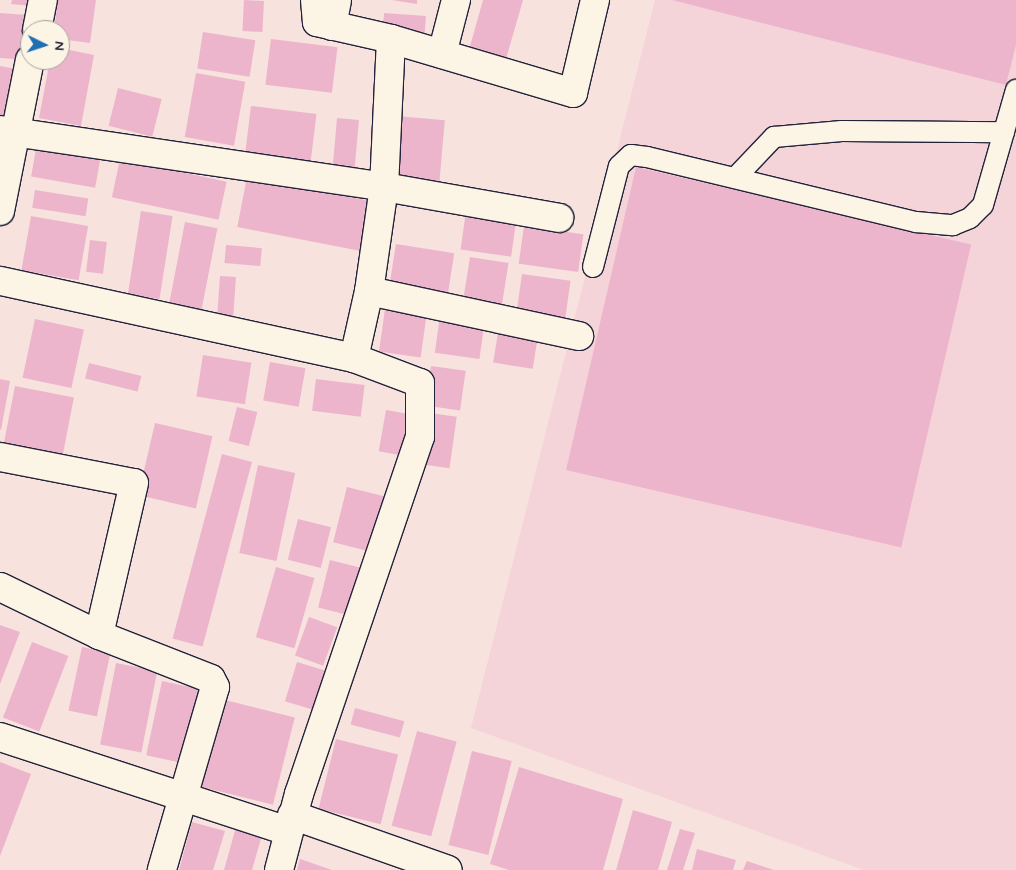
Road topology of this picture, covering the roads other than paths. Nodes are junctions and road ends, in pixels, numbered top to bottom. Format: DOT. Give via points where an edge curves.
graph roads {
  1 [pos="43,0"];
  2 [pos="315,0"];
  3 [pos="456,0"];
  4 [pos="595,0"];
  5 [pos="335,13"];
  6 [pos="39,20"];
  7 [pos="391,39"];
  8 [pos="442,54"];
  9 [pos="27,70"];
  10 [pos="1016,90"];
  11 [pos="7,132"];
  12 [pos="1004,132"];
  13 [pos="734,178"];
  14 [pos="384,187"];
  15 [pos="0,211"];
  16 [pos="559,218"];
  17 [pos="593,267"];
  18 [pos="0,281"];
  19 [pos="369,291"];
  20 [pos="579,336"];
  21 [pos="354,358"];
  22 [pos="0,458"];
  23 [pos="0,587"];
  24 [pos="99,635"];
  25 [pos="0,737"];
  26 [pos="183,797"];
  27 [pos="290,823"];
  28 [pos="162,870"];
  29 [pos="279,870"];
  30 [pos="448,870"];
  1 -- 6 [label="street"];
  2 -- 5 [label="street" via="318,22"];
  3 -- 8 [label="street"];
  4 -- 8 [label="street" via="573,92"];
  5 -- 7 [label="street"];
  7 -- 8 [label="street"];
  7 -- 14 [label="street"];
  9 -- 11 [label="street"];
  10 -- 12 [label="lane"];
  11 -- 14 [label="street"];
  11 -- 15 [label="street"];
  12 -- 13 [label="lane" via="842,131 774,137"];
  12 -- 13 [label="lane" via="983,204 970,218 953,225 916,222"];
  13 -- 17 [label="lane" via="631,155 619,166"];
  14 -- 16 [label="street"];
  14 -- 19 [label="street"];
  18 -- 21 [label="street"];
  19 -- 20 [label="street"];
  19 -- 21 [label="street"];
  21 -- 27 [label="street" via="420,383 420,437"];
  22 -- 24 [label="street" via="134,483"];
  23 -- 24 [label="street"];
  24 -- 26 [label="street" via="211,679 215,687"];
  25 -- 26 [label="street"];
  26 -- 27 [label="street"];
  26 -- 28 [label="street"];
  27 -- 29 [label="street"];
  27 -- 30 [label="street"];
}
